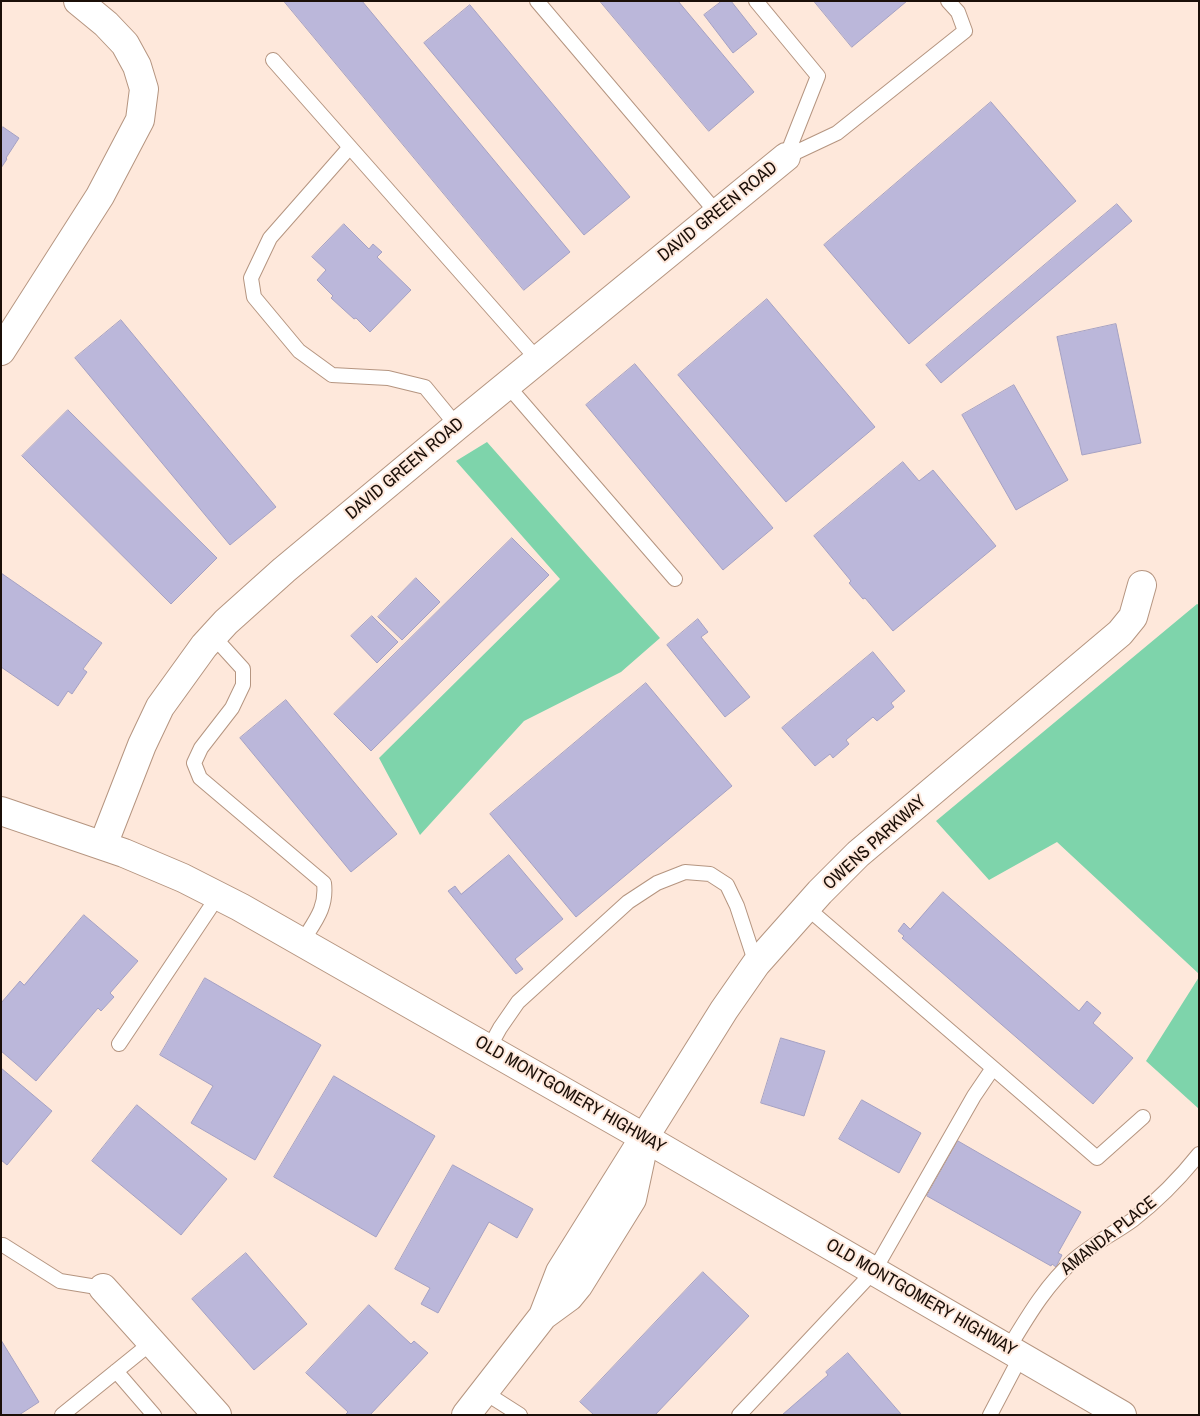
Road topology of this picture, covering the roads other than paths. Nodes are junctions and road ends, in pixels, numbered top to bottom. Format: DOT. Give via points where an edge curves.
graph roads {
  1 [pos="78,1"];
  2 [pos="537,1"];
  3 [pos="756,1"];
  4 [pos="948,1"];
  5 [pos="273,60"];
  6 [pos="350,147"];
  7 [pos="786,157"];
  8 [pos="716,213"];
  9 [pos="1,351"];
  10 [pos="538,360"];
  11 [pos="507,385"];
  12 [pos="457,426"];
  13 [pos="675,579"];
  14 [pos="1142,585"];
  15 [pos="213,636"];
  16 [pos="1,811"];
  17 [pos="103,845"];
  18 [pos="218,896"];
  19 [pos="806,907"];
  20 [pos="302,942"];
  21 [pos="756,964"];
  22 [pos="119,1044"];
  23 [pos="489,1048"];
  24 [pos="993,1068"];
  25 [pos="1143,1117"];
  26 [pos="645,1138"];
  27 [pos="1199,1154"];
  28 [pos="1,1246"];
  29 [pos="874,1271"];
  30 [pos="102,1288"];
  31 [pos="151,1343"];
  32 [pos="1015,1352"];
  33 [pos="116,1371"];
  34 [pos="484,1392"];
  35 [pos="62,1415"];
  36 [pos="154,1415"];
  37 [pos="217,1415"];
  38 [pos="466,1415"];
  39 [pos="520,1415"];
  40 [pos="739,1415"];
  41 [pos="990,1415"];
  42 [pos="1122,1415"];
  1 -- 9 [label="street" via="125,44 137,66 144,89 140,120 100,196"];
  2 -- 8 [label="lane"];
  3 -- 7 [label="lane" via="818,76"];
  4 -- 7 [label="lane" via="958,12 965,31 837,134"];
  5 -- 6 [label="lane"];
  6 -- 10 [label="lane"];
  6 -- 12 [label="lane" via="270,238 251,278 254,297 299,351 332,375 388,378 425,387"];
  7 -- 8 [label="street, DAVID GREEN ROAD"];
  8 -- 10 [label="street, DAVID GREEN ROAD"];
  10 -- 11 [label="street, DAVID GREEN ROAD"];
  11 -- 12 [label="street, DAVID GREEN ROAD"];
  11 -- 13 [label="lane"];
  12 -- 15 [label="street, DAVID GREEN ROAD" via="284,570"];
  14 -- 19 [label="street, OWENS PARKWAY" via="1132,617 1120,633 858,854"];
  15 -- 17 [label="street, DAVID GREEN ROAD" via="160,707"];
  15 -- 20 [label="lane" via="242,669 243,685 232,708 201,748 194,763 200,778 324,883 324,905"];
  16 -- 17 [label="street, OLD MONTGOMERY HIGHWAY"];
  17 -- 18 [label="street, OLD MONTGOMERY HIGHWAY"];
  18 -- 20 [label="street, OLD MONTGOMERY HIGHWAY"];
  18 -- 22 [label="lane"];
  19 -- 21 [label="street, OWENS PARKWAY"];
  19 -- 24 [label="lane"];
  20 -- 23 [label="street, OLD MONTGOMERY HIGHWAY"];
  21 -- 23 [label="lane" via="727,885 710,874 685,872 657,883 628,902 518,1002"];
  21 -- 26 [label="street, OWENS PARKWAY" via="674,1087"];
  23 -- 26 [label="street, OLD MONTGOMERY HIGHWAY"];
  24 -- 25 [label="lane" via="1096,1158"];
  24 -- 29 [label="lane"];
  26 -- 29 [label="street, OLD MONTGOMERY HIGHWAY"];
  26 -- 34 [label="street, OWENS PARKWAY" via="632,1198 578,1286 543,1316"];
  27 -- 32 [label="lane, AMANDA PLACE" via="1168,1189 1135,1218 1075,1259 1050,1284 1038,1300"];
  28 -- 30 [label="lane" via="60,1281"];
  29 -- 32 [label="street, OLD MONTGOMERY HIGHWAY"];
  29 -- 40 [label="lane"];
  30 -- 31 [label="street"];
  31 -- 33 [label="lane"];
  31 -- 37 [label="street"];
  32 -- 41 [label="lane, AMANDA PLACE"];
  32 -- 42 [label="street, OLD MONTGOMERY HIGHWAY"];
  33 -- 35 [label="lane"];
  33 -- 36 [label="lane"];
  34 -- 38 [label="street, OWENS PARKWAY"];
  34 -- 39 [label="lane"];
}
